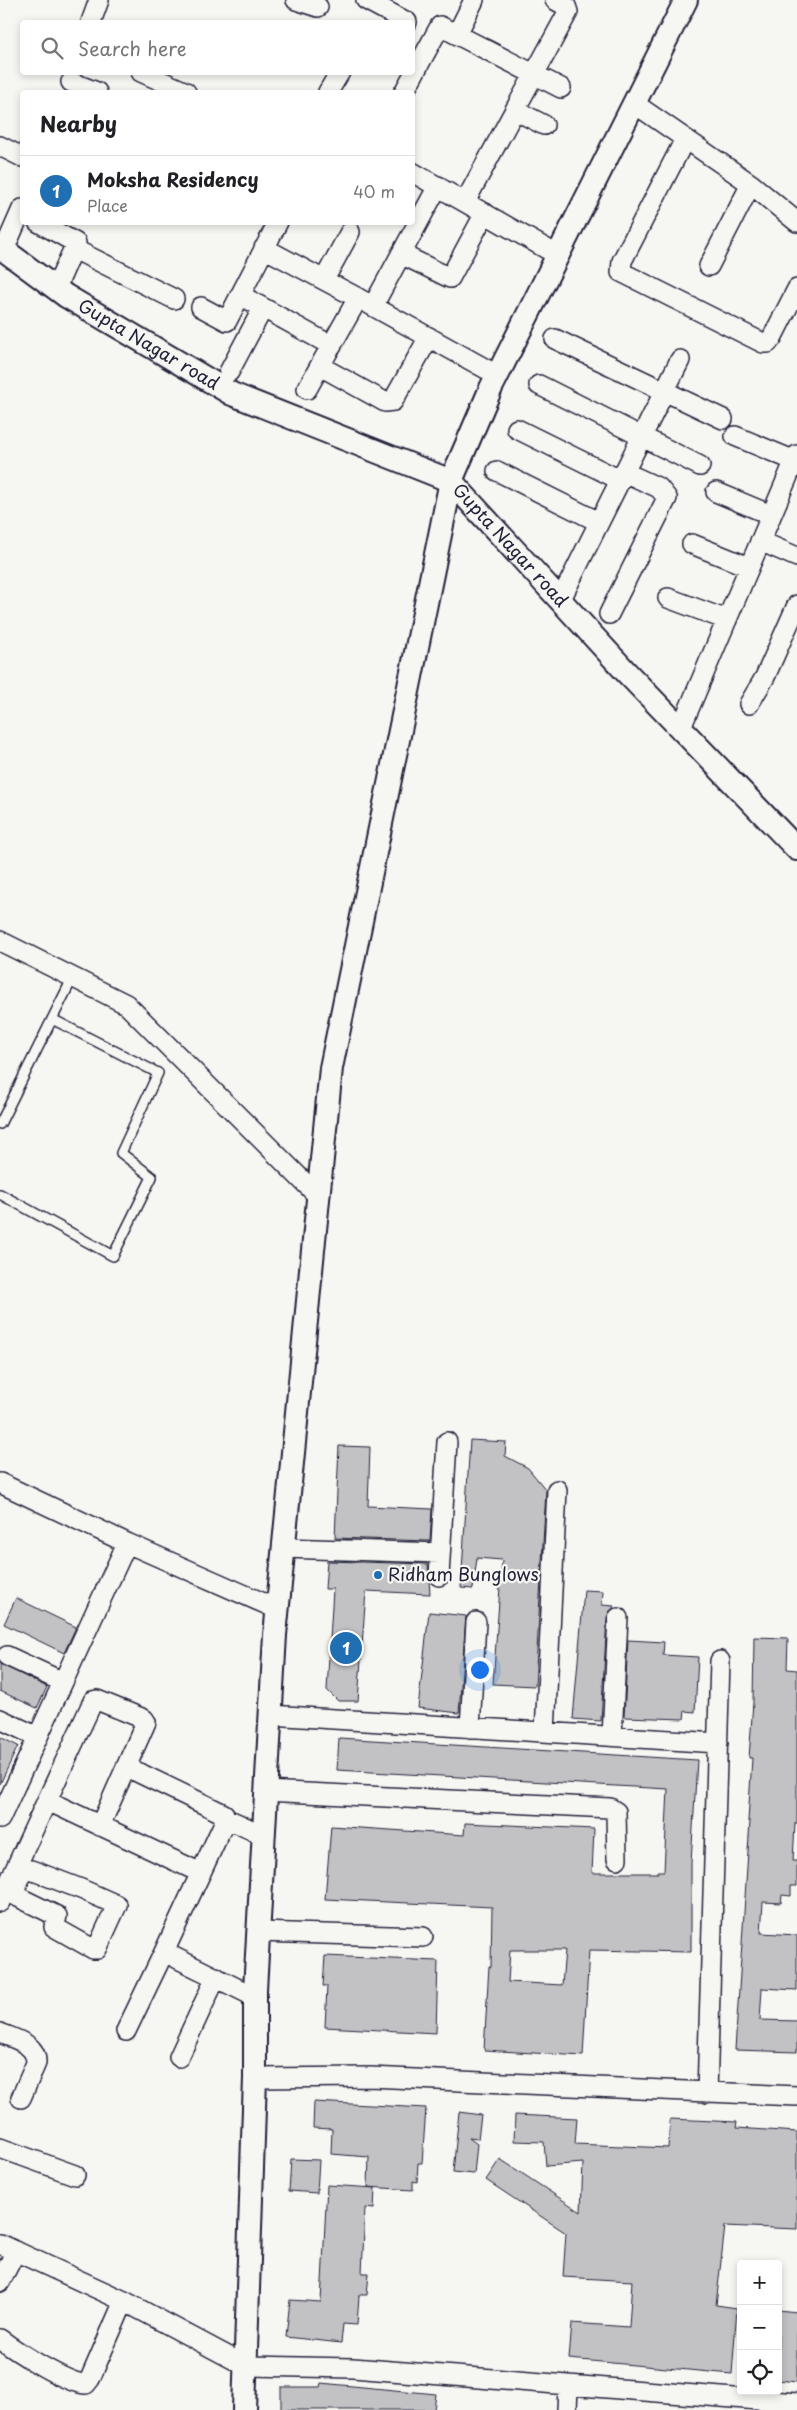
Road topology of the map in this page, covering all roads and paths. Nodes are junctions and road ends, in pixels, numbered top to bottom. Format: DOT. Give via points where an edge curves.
graph roads {
  1 [pos="99,0"];
  2 [pos="296,0"];
  3 [pos="366,0"];
  4 [pos="474,0"];
  5 [pos="556,0"];
  6 [pos="686,0"];
  7 [pos="318,7"];
  8 [pos="92,20"];
  9 [pos="401,20"];
  10 [pos="415,28"];
  11 [pos="457,34"];
  12 [pos="434,37"];
  13 [pos="415,72"];
  14 [pos="534,74"];
  15 [pos="148,75"];
  16 [pos="413,75"];
  17 [pos="70,82"];
  18 [pos="561,88"];
  19 [pos="92,90"];
  20 [pos="182,90"];
  21 [pos="405,90"];
  22 [pos="635,104"];
  23 [pos="514,110"];
  24 [pos="544,125"];
  25 [pos="685,139"];
  26 [pos="0,146"];
  27 [pos="20,156"];
  28 [pos="415,174"];
  29 [pos="750,184"];
  30 [pos="438,186"];
  31 [pos="465,202"];
  32 [pos="486,214"];
  33 [pos="20,216"];
  34 [pos="797,222"];
  35 [pos="44,225"];
  36 [pos="276,225"];
  37 [pos="350,232"];
  38 [pos="2,248"];
  39 [pos="264,248"];
  40 [pos="74,249"];
  41 [pos="401,254"];
  42 [pos="559,256"];
  43 [pos="709,266"];
  44 [pos="324,280"];
  45 [pos="56,288"];
  46 [pos="797,289"];
  47 [pos="240,295"];
  48 [pos="174,300"];
  49 [pos="365,302"];
  50 [pos="201,308"];
  51 [pos="263,308"];
  52 [pos="429,337"];
  53 [pos="555,339"];
  54 [pos="332,346"];
  55 [pos="680,360"];
  56 [pos="320,366"];
  57 [pos="229,372"];
  58 [pos="498,375"];
  59 [pos="539,385"];
  60 [pos="307,389"];
  61 [pos="664,391"];
  62 [pos="723,419"];
  63 [pos="517,429"];
  64 [pos="735,436"];
  65 [pos="642,437"];
  66 [pos="796,458"];
  67 [pos="700,466"];
  68 [pos="497,471"];
  69 [pos="622,476"];
  70 [pos="452,481"];
  71 [pos="716,492"];
  72 [pos="771,515"];
  73 [pos="599,522"];
  74 [pos="760,541"];
  75 [pos="692,544"];
  76 [pos="797,557"];
  77 [pos="749,567"];
  78 [pos="668,598"];
  79 [pos="561,599"];
  80 [pos="797,605"];
  81 [pos="609,614"];
  82 [pos="727,620"];
  83 [pos="748,704"];
  84 [pos="680,730"];
  85 [pos="797,849"];
  86 [pos="0,941"];
  87 [pos="73,977"];
  88 [pos="52,1019"];
  89 [pos="0,1124"];
  90 [pos="0,1194"];
  91 [pos="318,1196"];
  92 [pos="447,1442"];
  93 [pos="0,1483"];
  94 [pos="557,1490"];
  95 [pos="127,1543"];
  96 [pos="283,1548"];
  97 [pos="440,1553"];
  98 [pos="438,1576"];
  99 [pos="277,1609"];
  100 [pos="618,1618"];
  101 [pos="476,1622"];
  102 [pos="7,1656"];
  103 [pos="720,1661"];
  104 [pos="63,1682"];
  105 [pos="270,1715"];
  106 [pos="0,1719"];
  107 [pos="470,1728"];
  108 [pos="545,1732"];
  109 [pos="38,1736"];
  110 [pos="612,1736"];
  111 [pos="718,1743"];
  112 [pos="127,1767"];
  113 [pos="265,1790"];
  114 [pos="48,1801"];
  115 [pos="225,1818"];
  116 [pos="0,1819"];
  117 [pos="100,1826"];
  118 [pos="263,1835"];
  119 [pos="617,1859"];
  120 [pos="200,1873"];
  121 [pos="10,1878"];
  122 [pos="0,1902"];
  123 [pos="258,1932"];
  124 [pos="423,1937"];
  125 [pos="164,1952"];
  126 [pos="216,1977"];
  127 [pos="255,1997"];
  128 [pos="126,2031"];
  129 [pos="0,2033"];
  130 [pos="179,2057"];
  131 [pos="255,2078"];
  132 [pos="708,2092"];
  133 [pos="797,2096"];
  134 [pos="21,2098"];
  135 [pos="0,2148"];
  136 [pos="75,2175"];
  137 [pos="8,2247"];
  138 [pos="0,2282"];
  139 [pos="124,2300"];
  140 [pos="0,2339"];
  141 [pos="246,2366"];
  142 [pos="568,2387"];
  143 [pos="797,2403"];
  144 [pos="244,2410"];
  145 [pos="567,2410"];
  1 -- 8 [label="street"];
  2 -- 7 [label="street"];
  3 -- 9 [label="street"];
  4 -- 11 [label="street"];
  5 -- 14 [label="street" via="566,6 568,12"];
  6 -- 22 [label="street"];
  10 -- 12 [label="street"];
  11 -- 12 [label="street" via="440,26"];
  11 -- 14 [label="street"];
  12 -- 13 [label="street"];
  14 -- 18 [label="street"];
  14 -- 23 [label="street"];
  15 -- 20 [label="street"];
  16 -- 21 [label="street"];
  17 -- 19 [label="street"];
  22 -- 25 [label="street"];
  22 -- 42 [label="street"];
  23 -- 24 [label="street"];
  23 -- 31 [label="street"];
  25 -- 29 [label="street"];
  25 -- 46 [label="street" via="622,262 621,272 763,343 772,338"];
  26 -- 27 [label="street"];
  28 -- 30 [label="street"];
  29 -- 34 [label="street"];
  29 -- 43 [label="street"];
  30 -- 31 [label="street"];
  30 -- 41 [label="street"];
  31 -- 32 [label="street"];
  32 -- 41 [label="street" via="450,278"];
  32 -- 42 [label="street"];
  33 -- 38 [label="street"];
  35 -- 40 [label="street" via="76,242"];
  36 -- 39 [label="street"];
  37 -- 44 [label="street"];
  38 -- 45 [label="street, Gupta Nagar road"];
  39 -- 44 [label="street"];
  39 -- 47 [label="street"];
  40 -- 45 [label="street"];
  40 -- 48 [label="street"];
  41 -- 49 [label="street"];
  42 -- 58 [label="street"];
  44 -- 49 [label="street"];
  45 -- 70 [label="street, Gupta Nagar road" via="232,394"];
  47 -- 50 [label="street" via="227,321"];
  47 -- 51 [label="street"];
  49 -- 52 [label="street"];
  49 -- 54 [label="street"];
  51 -- 54 [label="street"];
  51 -- 57 [label="street"];
  52 -- 56 [label="street" via="390,402"];
  52 -- 58 [label="street"];
  53 -- 61 [label="street"];
  54 -- 56 [label="street"];
  55 -- 61 [label="street"];
  56 -- 60 [label="street"];
  58 -- 70 [label="street"];
  59 -- 65 [label="street"];
  61 -- 62 [label="street"];
  61 -- 65 [label="street"];
  63 -- 69 [label="street"];
  64 -- 66 [label="street"];
  65 -- 67 [label="street"];
  65 -- 69 [label="street"];
  66 -- 72 [label="street"];
  68 -- 73 [label="street"];
  69 -- 73 [label="street"];
  69 -- 81 [label="street" via="659,488 667,498"];
  70 -- 79 [label="street, Gupta Nagar road"];
  70 -- 91 [label="street" via="331,1068"];
  71 -- 72 [label="street"];
  72 -- 74 [label="street"];
  73 -- 79 [label="street"];
  74 -- 76 [label="street"];
  74 -- 77 [label="street"];
  75 -- 77 [label="street"];
  77 -- 82 [label="street"];
  78 -- 82 [label="street"];
  79 -- 84 [label="street, Gupta Nagar road"];
  80 -- 83 [label="street" via="765,677"];
  82 -- 84 [label="street"];
  84 -- 85 [label="street, Gupta Nagar road"];
  86 -- 87 [label="street"];
  87 -- 88 [label="lane"];
  87 -- 91 [label="street" via="126,1004"];
  88 -- 89 [label="lane"];
  88 -- 90 [label="lane" via="158,1073 121,1154 152,1177 113,1256"];
  91 -- 96 [label="street"];
  92 -- 97 [label="street"];
  93 -- 95 [label="street"];
  94 -- 108 [label="street"];
  95 -- 99 [label="street"];
  95 -- 104 [label="street"];
  96 -- 97 [label="street"];
  96 -- 99 [label="street"];
  97 -- 98 [label="street"];
  99 -- 105 [label="street"];
  100 -- 110 [label="street"];
  101 -- 107 [label="street"];
  102 -- 104 [label="street"];
  103 -- 111 [label="street"];
  104 -- 109 [label="street"];
  105 -- 107 [label="street"];
  105 -- 113 [label="street"];
  106 -- 109 [label="street"];
  107 -- 108 [label="street"];
  108 -- 110 [label="street"];
  109 -- 116 [label="street"];
  110 -- 111 [label="street"];
  111 -- 132 [label="street"];
  112 -- 114 [label="street" via="146,1722 102,1700 93,1701"];
  112 -- 115 [label="street" via="224,1814"];
  112 -- 117 [label="street"];
  113 -- 118 [label="street"];
  113 -- 119 [label="street" via="610,1808 616,1812"];
  114 -- 117 [label="street"];
  114 -- 121 [label="street"];
  115 -- 118 [label="street"];
  115 -- 120 [label="street"];
  117 -- 120 [label="street"];
  118 -- 123 [label="street"];
  120 -- 125 [label="street"];
  121 -- 121 [label="street" via="31,1870 114,1903 117,1908 99,1947 93,1949 54,1927 57,1916 16,1896"];
  121 -- 122 [label="street"];
  123 -- 124 [label="street"];
  123 -- 127 [label="street"];
  125 -- 126 [label="street"];
  125 -- 128 [label="street"];
  126 -- 127 [label="street"];
  126 -- 130 [label="street"];
  127 -- 131 [label="street"];
  129 -- 134 [label="street" via="34,2050 36,2063"];
  131 -- 132 [label="street" via="370,2077"];
  131 -- 141 [label="street"];
  132 -- 133 [label="street"];
  135 -- 136 [label="street"];
  137 -- 138 [label="street"];
  137 -- 139 [label="street"];
  139 -- 140 [label="street" via="86,2384 78,2384 60,2375"];
  139 -- 141 [label="street"];
  141 -- 142 [label="street" via="353,2368"];
  141 -- 144 [label="street"];
  142 -- 143 [label="street"];
  142 -- 145 [label="street"];
}
